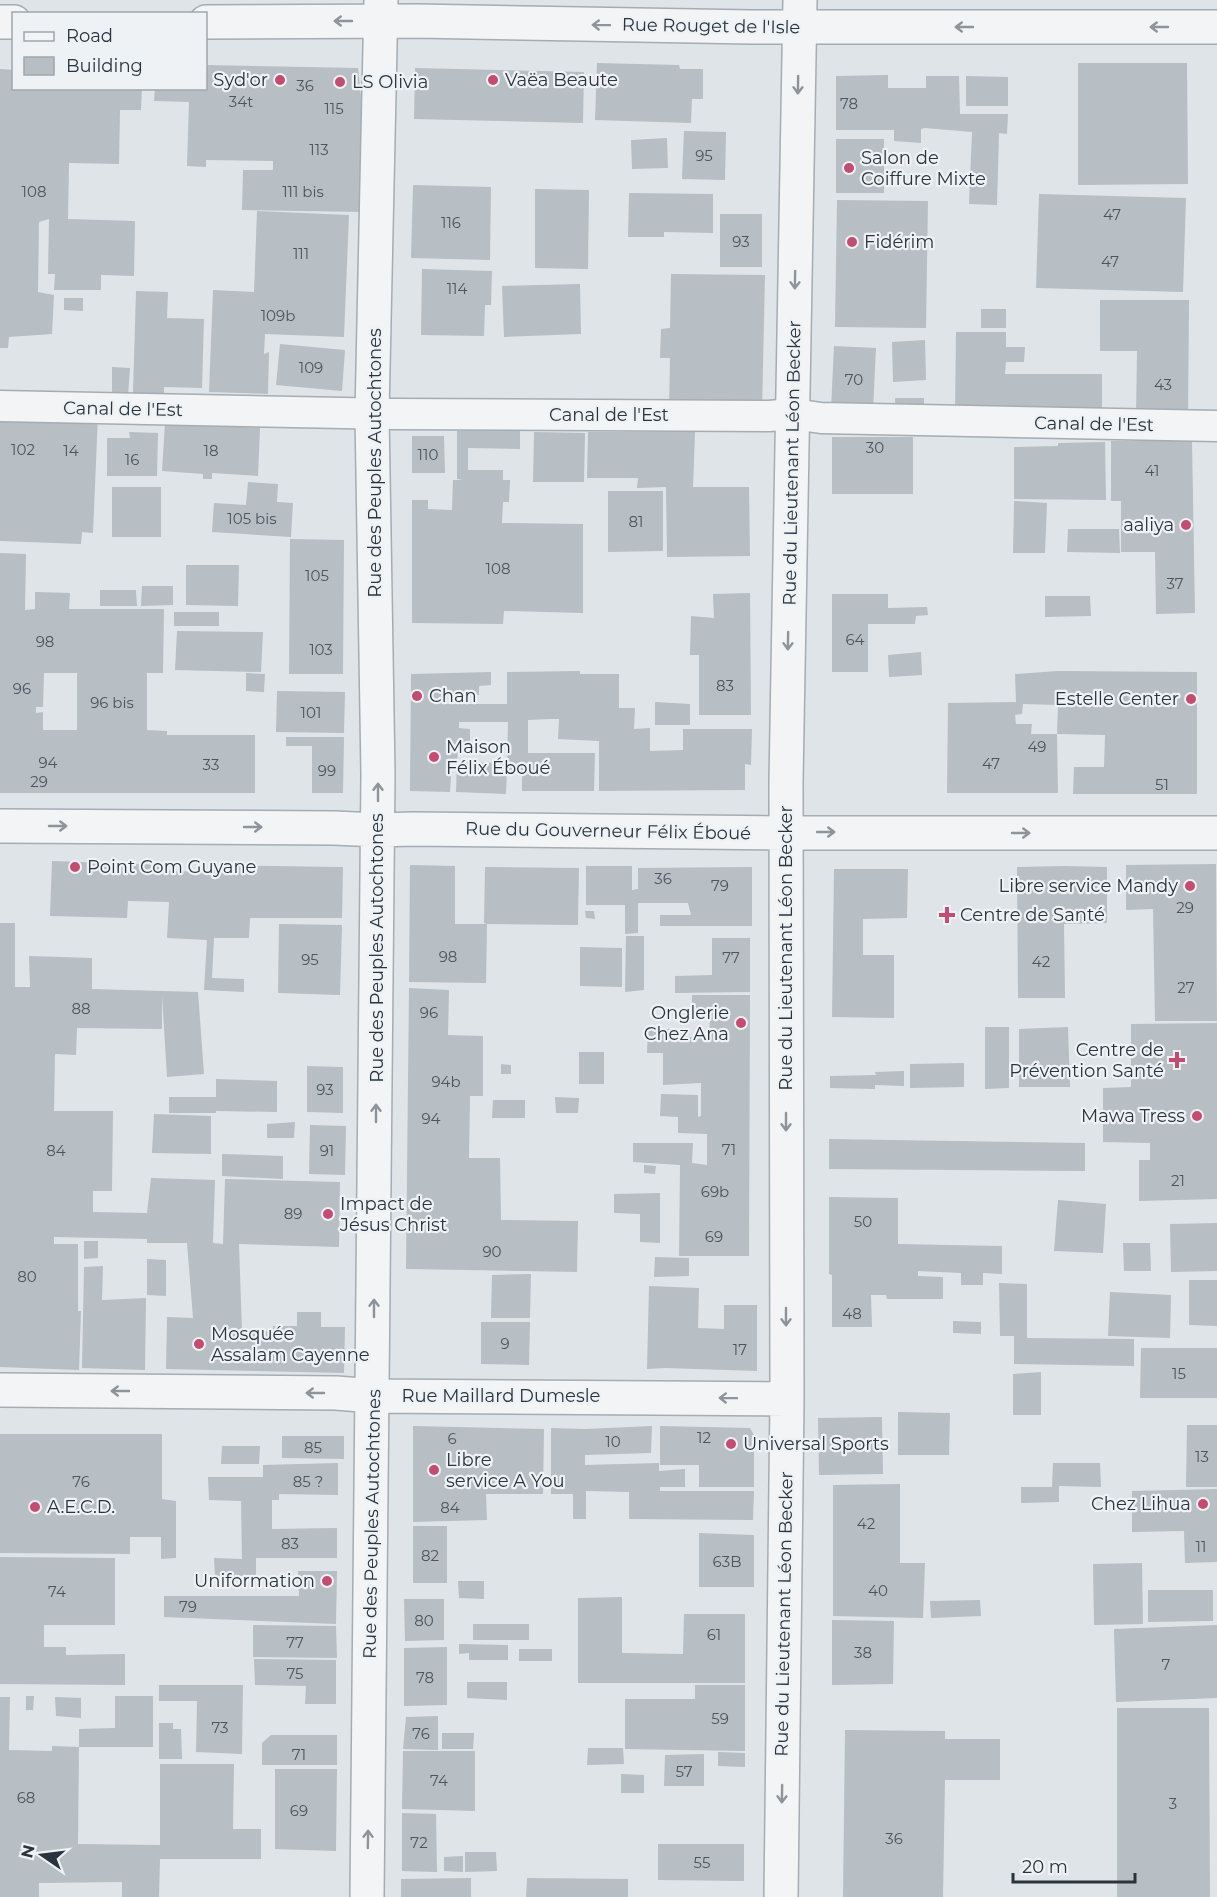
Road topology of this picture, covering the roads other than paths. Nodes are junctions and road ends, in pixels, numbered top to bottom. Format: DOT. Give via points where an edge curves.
graph roads {
  1 [pos="381,11"];
  2 [pos="799,13"];
  3 [pos="207,22"];
  4 [pos="1217,27"];
  5 [pos="0,406"];
  6 [pos="372,414"];
  7 [pos="793,414"];
  8 [pos="1217,426"];
  9 [pos="0,826"];
  10 [pos="378,830"];
  11 [pos="785,833"];
  12 [pos="1217,833"];
  13 [pos="0,1390"];
  14 [pos="374,1396"];
  15 [pos="786,1399"];
  16 [pos="368,1897"];
  17 [pos="781,1897"];
  2 -- 1 [label="street, Rue Rouget de l'Isle, one-way"];
  1 -- 3 [label="street, Rue Rouget de l'Isle, one-way"];
  1 -- 6 [label="street, Rue des Peuples Autochtones"];
  4 -- 2 [label="street, Rue Rouget de l'Isle, one-way"];
  2 -- 7 [label="street, Rue du Lieutenant Léon Becker, one-way"];
  5 -- 6 [label="street, Canal de l'Est"];
  6 -- 7 [label="street, Canal de l'Est"];
  10 -- 6 [label="street, Rue des Peuples Autochtones, one-way"];
  7 -- 8 [label="street, Canal de l'Est" via="821,418"];
  7 -- 11 [label="street, Rue du Lieutenant Léon Becker, one-way"];
  9 -- 10 [label="street, Rue du Gouverneur Félix Éboué, one-way"];
  10 -- 11 [label="street, Rue du Gouverneur Félix Éboué"];
  14 -- 10 [label="street, Rue des Peuples Autochtones, one-way"];
  11 -- 12 [label="street, Rue du Gouverneur Félix Éboué, one-way"];
  11 -- 15 [label="street, Rue du Lieutenant Léon Becker, one-way"];
  14 -- 13 [label="street, Rue Maillard Dumesle, one-way"];
  15 -- 14 [label="street, Rue Maillard Dumesle, one-way"];
  16 -- 14 [label="street, Rue des Peuples Autochtones, one-way"];
  15 -- 17 [label="street, Rue du Lieutenant Léon Becker, one-way"];
}
